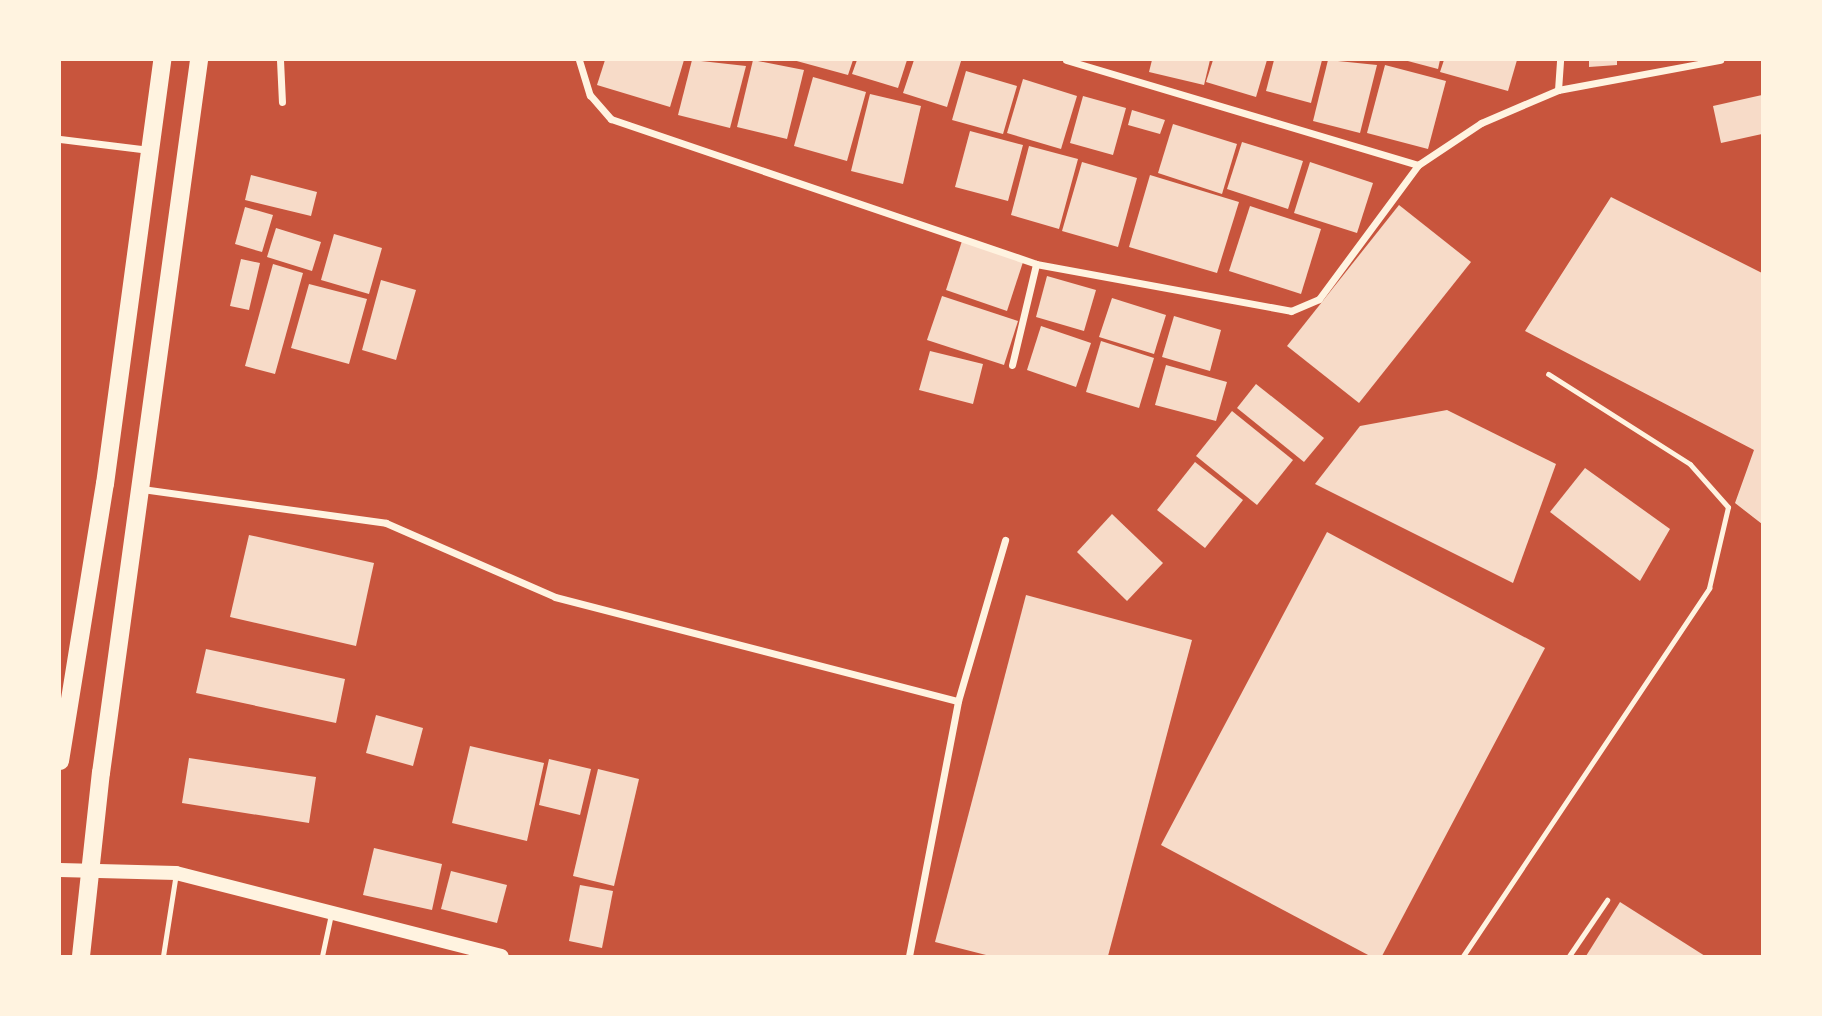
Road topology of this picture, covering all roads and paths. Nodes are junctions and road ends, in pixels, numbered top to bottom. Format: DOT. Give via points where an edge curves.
graph roads {
  1 [pos="162,60"];
  2 [pos="199,60"];
  3 [pos="280,60"];
  4 [pos="579,60"];
  5 [pos="1066,60"];
  6 [pos="1560,60"];
  7 [pos="1720,60"];
  8 [pos="1558,90"];
  9 [pos="282,102"];
  10 [pos="60,139"];
  11 [pos="151,150"];
  12 [pos="1418,165"];
  13 [pos="1035,264"];
  14 [pos="1012,365"];
  15 [pos="1548,374"];
  16 [pos="142,489"];
  17 [pos="1004,540"];
  18 [pos="958,701"];
  19 [pos="60,761"];
  20 [pos="60,870"];
  21 [pos="89,872"];
  22 [pos="176,873"];
  23 [pos="1607,900"];
  24 [pos="331,914"];
  25 [pos="81,957"];
  26 [pos="163,957"];
  27 [pos="323,957"];
  28 [pos="502,957"];
  29 [pos="908,957"];
  30 [pos="1463,957"];
  31 [pos="1569,957"];
  1 -- 11 [label="main road"];
  2 -- 16 [label="main road"];
  3 -- 9 [label="street"];
  4 -- 13 [label="street" via="590,95 611,119"];
  5 -- 12 [label="street"];
  6 -- 8 [label="street"];
  7 -- 8 [label="street"];
  8 -- 12 [label="street" via="1481,123"];
  10 -- 11 [label="street"];
  11 -- 19 [label="main road" via="105,484"];
  12 -- 13 [label="street" via="1319,299 1306,308 1291,311"];
  13 -- 14 [label="street"];
  15 -- 30 [label="lane" via="1690,464 1728,507 1709,588"];
  16 -- 18 [label="street" via="386,523 555,597"];
  16 -- 21 [label="main road"];
  17 -- 18 [label="street"];
  18 -- 29 [label="street"];
  20 -- 21 [label="main road"];
  21 -- 22 [label="main road"];
  21 -- 25 [label="main road"];
  22 -- 24 [label="main road"];
  22 -- 26 [label="lane"];
  23 -- 31 [label="lane"];
  24 -- 27 [label="lane"];
  24 -- 28 [label="main road"];
}
